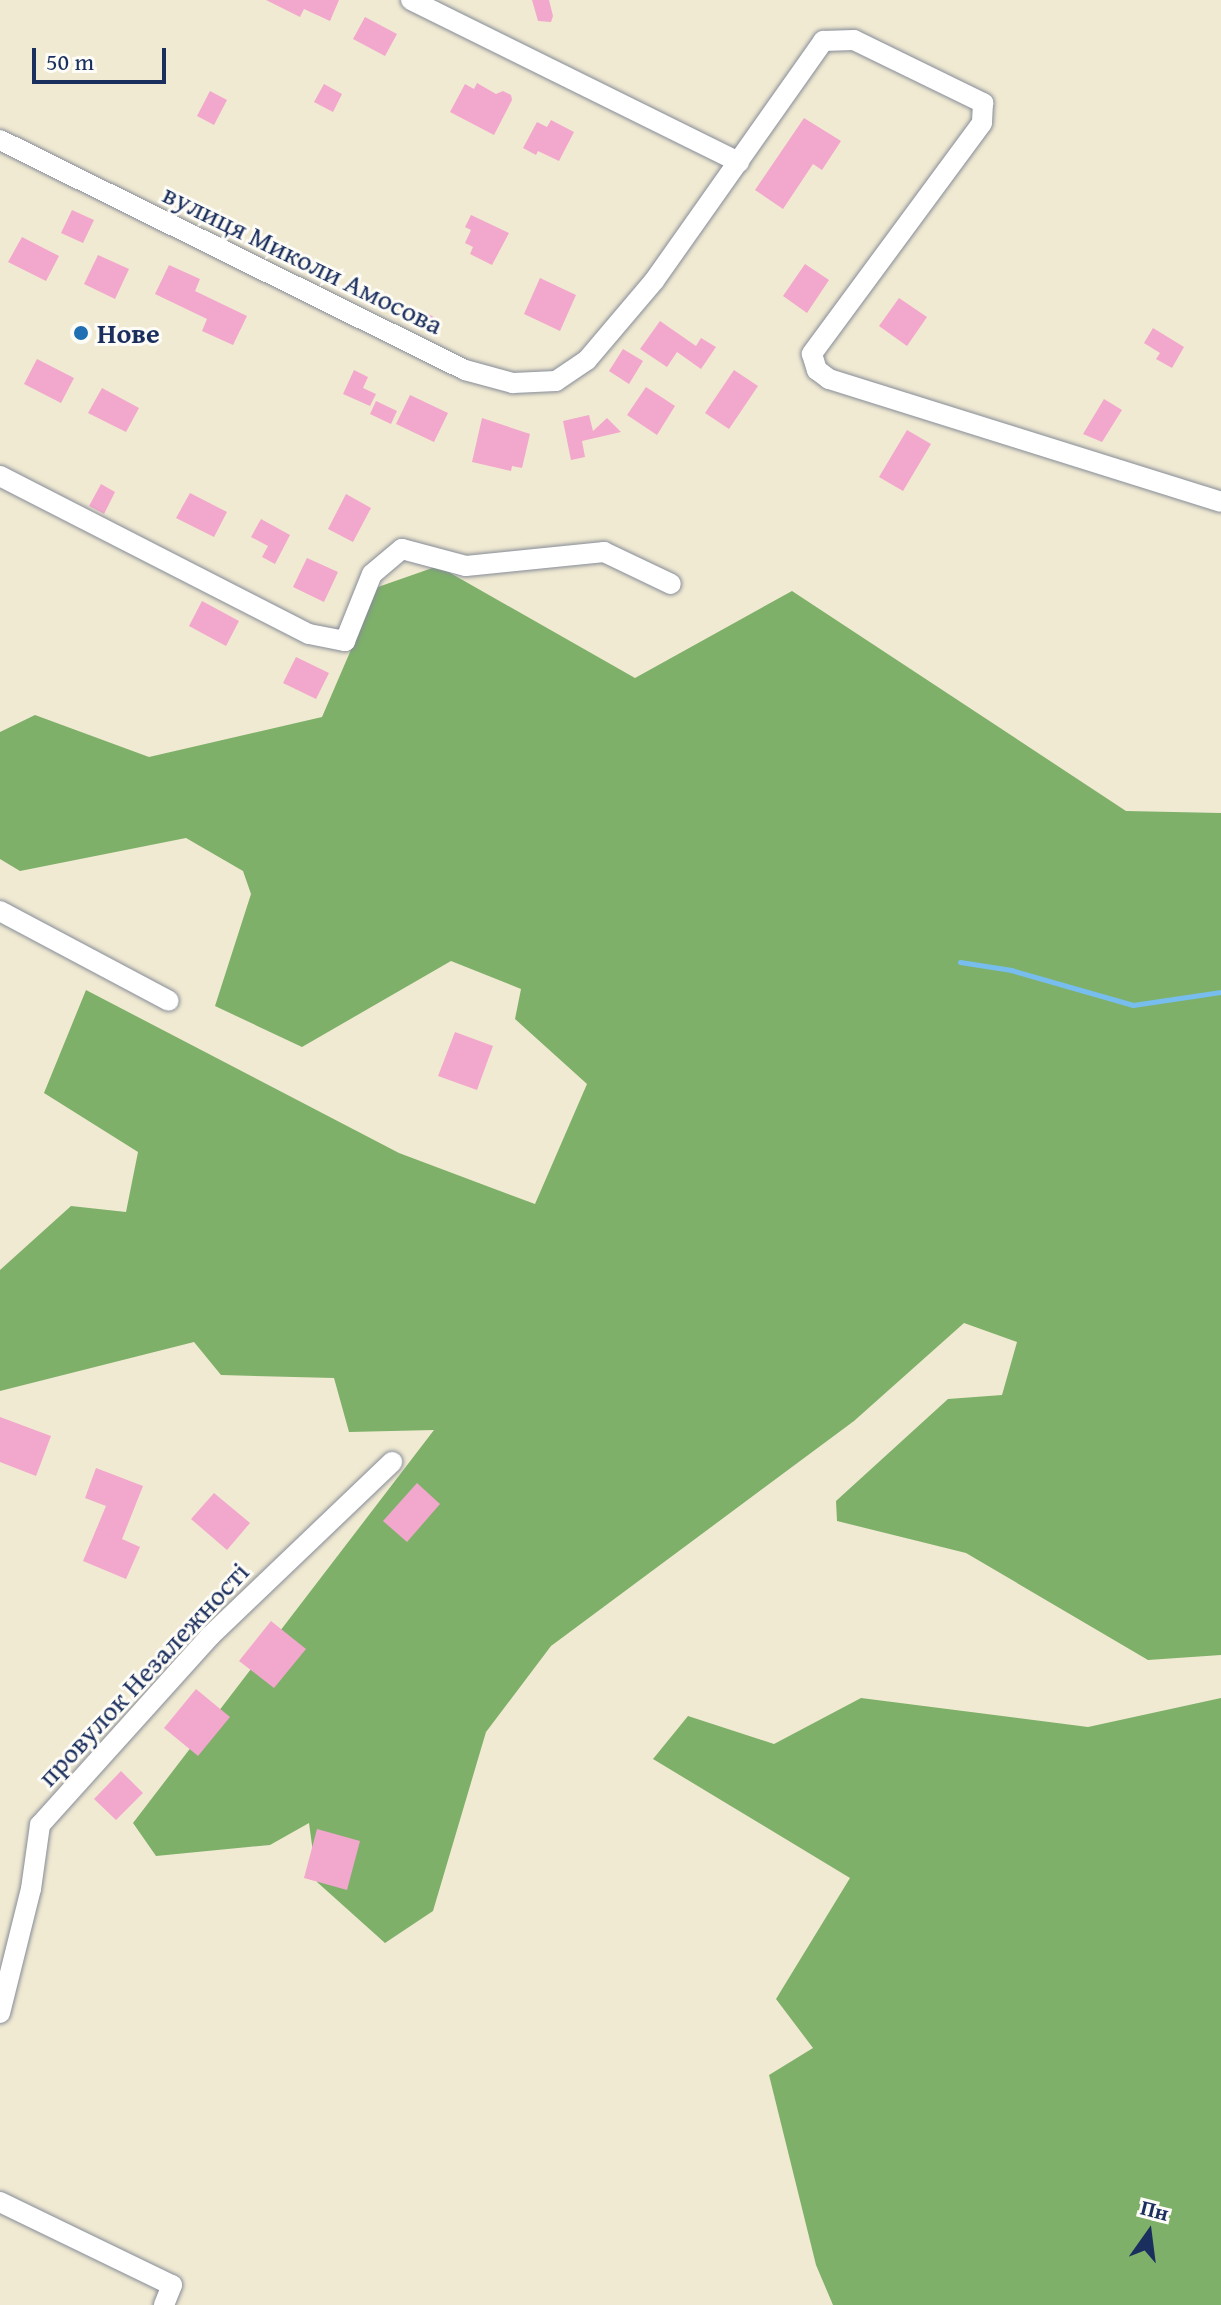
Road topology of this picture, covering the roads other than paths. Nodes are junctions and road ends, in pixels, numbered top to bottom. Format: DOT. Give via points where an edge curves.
graph roads {
  1 [pos="411,0"];
  2 [pos="0,140"];
  3 [pos="739,162"];
  4 [pos="0,476"];
  5 [pos="1221,502"];
  6 [pos="671,584"];
  7 [pos="0,911"];
  8 [pos="169,1001"];
  9 [pos="392,1462"];
  10 [pos="0,2013"];
  11 [pos="0,2202"];
  12 [pos="164,2305"];
  1 -- 3 [label="street"];
  2 -- 3 [label="street, вулиця Миколи Амосова" via="465,370 513,383 556,381 587,360 654,281"];
  3 -- 5 [label="street, вулиця Миколи Амосова" via="823,41 854,40 983,103 982,123 812,354 817,370 829,379"];
  4 -- 6 [label="street" via="309,634 345,641 372,574 402,549 466,566 604,552"];
  7 -- 8 [label="street"];
  9 -- 10 [label="street, провулок Незалежності" via="210,1636 40,1825 31,1889"];
  11 -- 12 [label="street" via="172,2285"];
}
